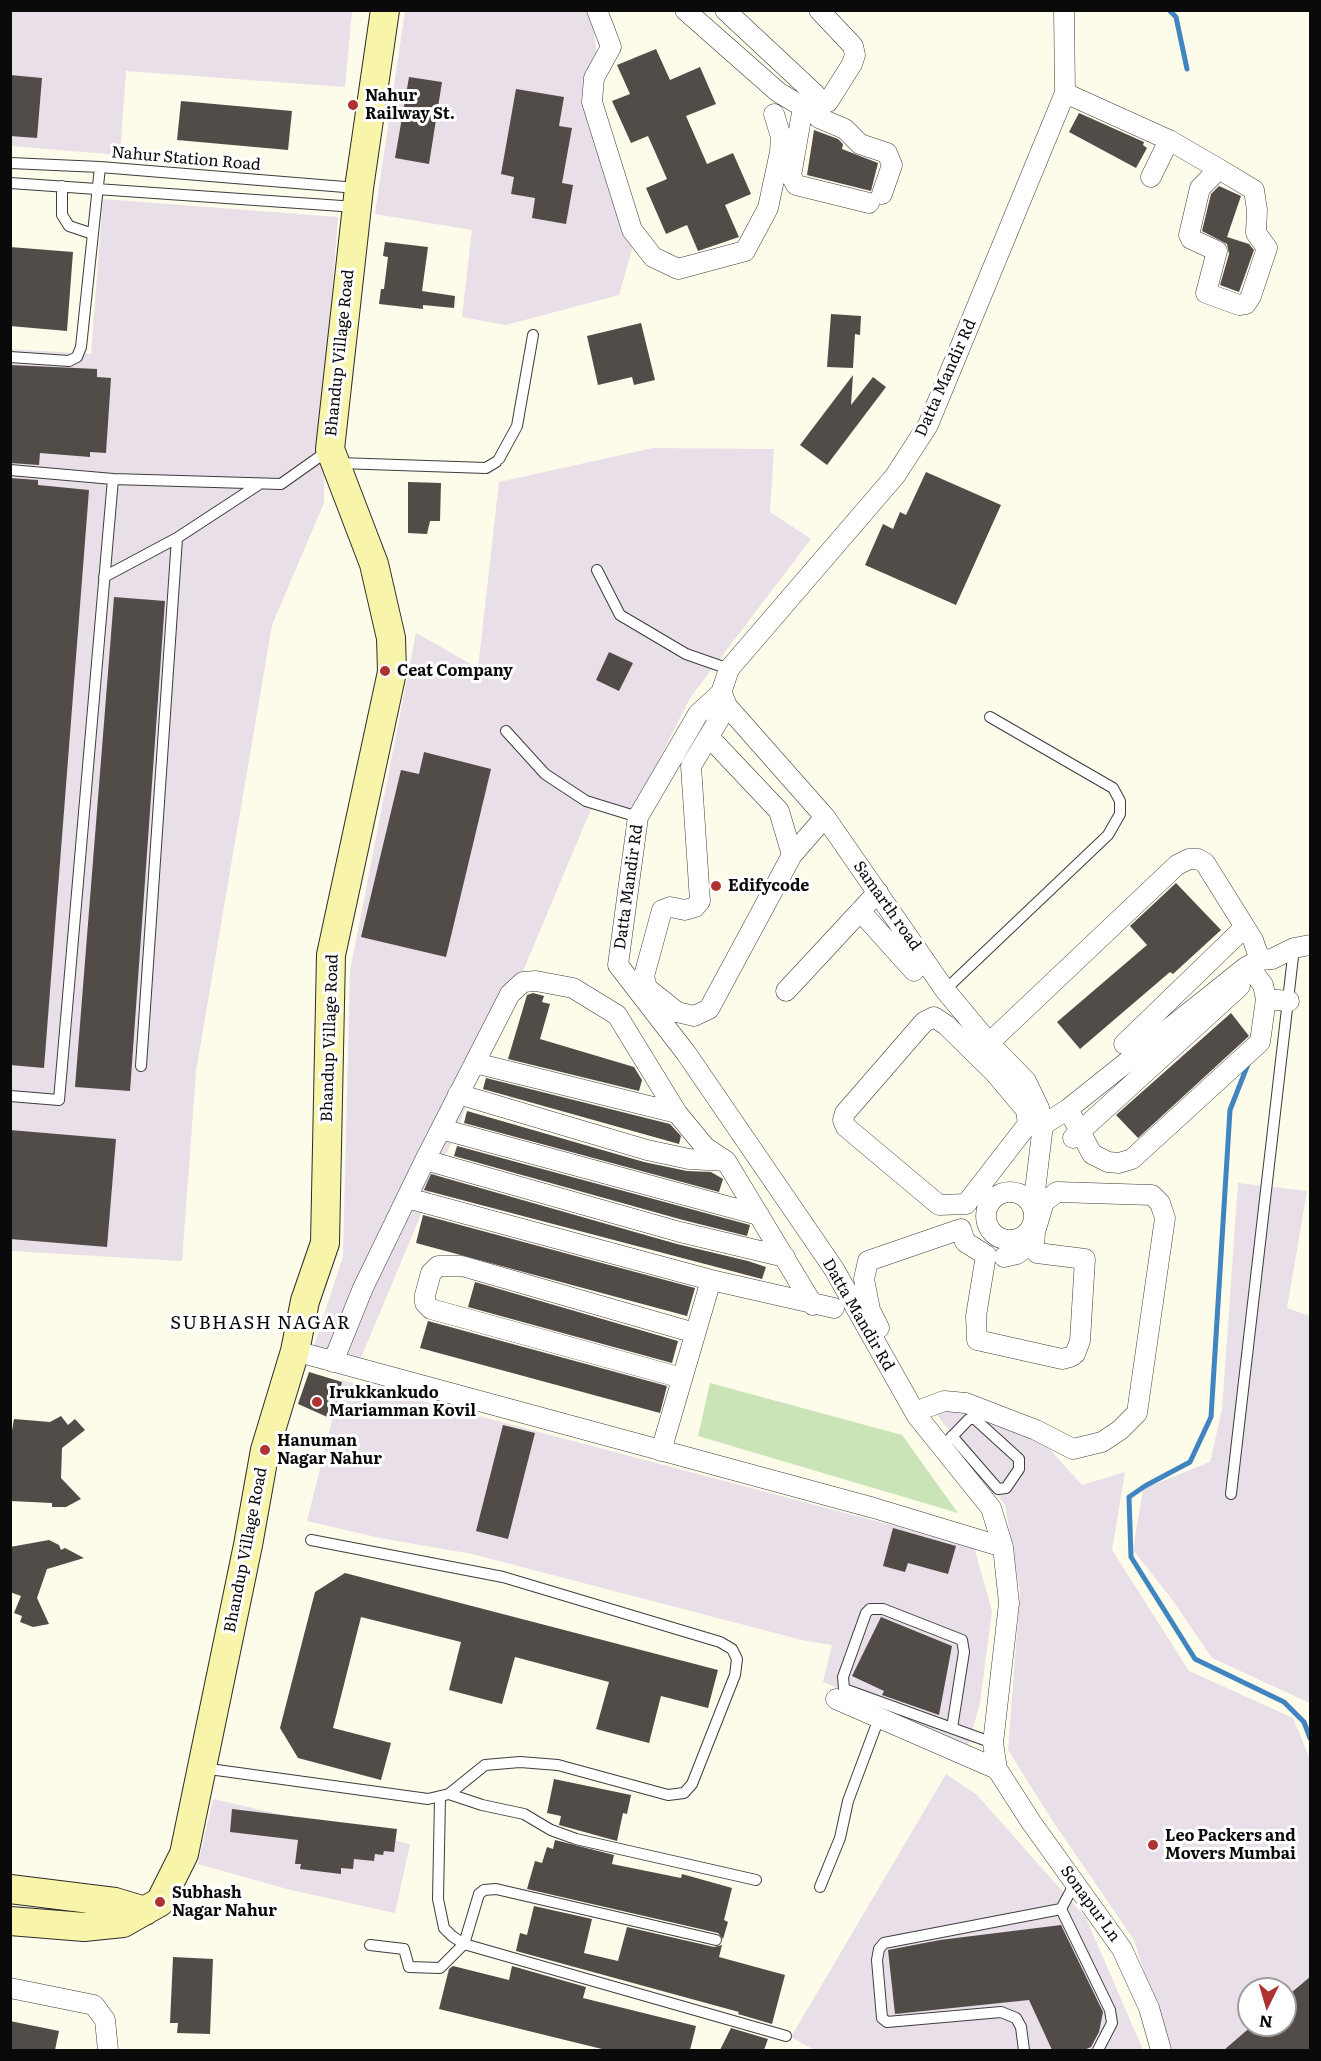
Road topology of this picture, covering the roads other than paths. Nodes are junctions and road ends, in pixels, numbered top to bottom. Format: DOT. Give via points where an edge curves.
graph roads {
  1 [pos="385,10"];
  2 [pos="597,10"];
  3 [pos="685,10"];
  4 [pos="725,10"];
  5 [pos="819,10"];
  6 [pos="1064,10"];
  7 [pos="708,18"];
  8 [pos="1065,93"];
  9 [pos="810,107"];
  10 [pos="774,114"];
  11 [pos="1168,140"];
  12 [pos="10,163"];
  13 [pos="100,167"];
  14 [pos="1219,169"];
  15 [pos="1151,177"];
  16 [pos="10,183"];
  17 [pos="62,186"];
  18 [pos="97,189"];
  19 [pos="358,198"];
  20 [pos="93,234"];
  21 [pos="533,335"];
  22 [pos="10,357"];
  23 [pos="333,456"];
  24 [pos="10,470"];
  25 [pos="113,479"];
  26 [pos="258,485"];
  27 [pos="177,538"];
  28 [pos="597,570"];
  29 [pos="104,577"];
  30 [pos="729,669"];
  31 [pos="724,699"];
  32 [pos="990,717"];
  33 [pos="506,731"];
  34 [pos="709,737"];
  35 [pos="638,817"];
  36 [pos="825,817"];
  37 [pos="792,855"];
  38 [pos="878,892"];
  39 [pos="860,911"];
  40 [pos="1245,927"];
  41 [pos="1303,946"];
  42 [pos="1262,964"];
  43 [pos="927,978"];
  44 [pos="786,992"];
  45 [pos="1266,999"];
  46 [pos="1289,1001"];
  47 [pos="989,1043"];
  48 [pos="1129,1049"];
  49 [pos="475,1063"];
  50 [pos="999,1065"];
  51 [pos="141,1066"];
  52 [pos="1148,1070"];
  53 [pos="458,1095"];
  54 [pos="10,1096"];
  55 [pos="1068,1109"];
  56 [pos="677,1113"];
  57 [pos="1043,1125"];
  58 [pos="441,1129"];
  59 [pos="1076,1136"];
  60 [pos="424,1160"];
  61 [pos="726,1161"];
  62 [pos="407,1198"];
  63 [pos="1036,1202"];
  64 [pos="759,1215"];
  65 [pos="990,1230"];
  66 [pos="1034,1242"];
  67 [pos="968,1245"];
  68 [pos="785,1257"];
  69 [pos="1004,1257"];
  70 [pos="711,1280"];
  71 [pos="813,1305"];
  72 [pos="834,1308"];
  73 [pos="695,1334"];
  74 [pos="295,1351"];
  75 [pos="333,1362"];
  76 [pos="682,1378"];
  77 [pos="918,1408"];
  78 [pos="947,1442"];
  79 [pos="661,1451"];
  80 [pos="1231,1494"];
  81 [pos="311,1540"];
  82 [pos="1003,1547"];
  83 [pos="836,1698"];
  84 [pos="879,1718"];
  85 [pos="952,1728"];
  86 [pos="993,1743"];
  87 [pos="200,1768"];
  88 [pos="997,1769"];
  89 [pos="444,1796"];
  90 [pos="756,1880"];
  91 [pos="1075,1883"];
  92 [pos="820,1887"];
  93 [pos="10,1889"];
  94 [pos="1061,1909"];
  95 [pos="145,1911"];
  96 [pos="10,1921"];
  97 [pos="716,1940"];
  98 [pos="464,1944"];
  99 [pos="370,1945"];
  100 [pos="10,1988"];
  101 [pos="786,2036"];
  102 [pos="108,2050"];
  103 [pos="1024,2050"];
  104 [pos="1098,2050"];
  105 [pos="1161,2050"];
  1 -- 19 [label="street, Bhandup Village Road"];
  2 -- 10 [label="street" via="611,47 594,78 592,102 632,230 653,257 678,269 745,251 768,208 780,152 781,136"];
  3 -- 7 [label="street"];
  4 -- 9 [label="street" via="815,94"];
  5 -- 9 [label="street" via="853,46 855,55 828,102"];
  6 -- 8 [label="street, Datta Mandir Rd"];
  7 -- 9 [label="street" via="778,92"];
  8 -- 11 [label="street"];
  8 -- 30 [label="street, Datta Mandir Rd" via="928,425 895,476"];
  9 -- 9 [label="street" via="819,118 845,129 860,144 891,158 875,199 802,188 793,181 791,176"];
  11 -- 14 [label="street"];
  11 -- 15 [label="street"];
  12 -- 13 [label="lane, Nahur Station Road"];
  13 -- 18 [label="lane"];
  13 -- 19 [label="lane, Nahur Station Road"];
  14 -- 14 [label="street" via="1200,188 1190,235 1217,252 1206,292 1246,304 1267,248 1256,233 1254,190"];
  16 -- 17 [label="lane"];
  17 -- 18 [label="lane"];
  17 -- 20 [label="lane" via="62,215 69,226"];
  18 -- 19 [label="lane"];
  18 -- 20 [label="lane"];
  19 -- 23 [label="street, Bhandup Village Road"];
  20 -- 22 [label="lane" via="77,357 69,361"];
  21 -- 23 [label="lane" via="517,426 497,460 486,468"];
  23 -- 26 [label="lane" via="281,484"];
  23 -- 74 [label="street, Bhandup Village Road" via="374,564 391,638 392,672 331,955 324,1244 305,1301"];
  24 -- 25 [label="lane"];
  25 -- 26 [label="lane"];
  25 -- 29 [label="lane"];
  26 -- 27 [label="lane"];
  27 -- 29 [label="lane"];
  27 -- 51 [label="lane"];
  28 -- 30 [label="lane" via="620,615 686,654"];
  29 -- 54 [label="lane" via="59,1100"];
  30 -- 31 [label="street, Datta Mandir Rd"];
  31 -- 34 [label="street"];
  31 -- 35 [label="street, Datta Mandir Rd" via="698,714"];
  31 -- 36 [label="street, Samarth road"];
  32 -- 43 [label="lane" via="1113,788 1120,801 1120,814 1108,835"];
  33 -- 35 [label="lane" via="545,774 586,801"];
  34 -- 37 [label="street" via="779,811"];
  34 -- 37 [label="street" via="690,774 700,901 684,910 662,910 644,976 647,988 677,1012 694,1016 709,1009"];
  35 -- 77 [label="street, Datta Mandir Rd" via="618,966 686,1053 834,1269"];
  36 -- 37 [label="street"];
  36 -- 38 [label="street, Samarth road"];
  38 -- 39 [label="street"];
  38 -- 43 [label="street, Samarth road"];
  39 -- 43 [label="street"];
  39 -- 44 [label="street"];
  40 -- 42 [label="street"];
  40 -- 47 [label="street" via="1205,864 1189,859 1177,865"];
  40 -- 48 [label="street"];
  41 -- 42 [label="street"];
  41 -- 46 [label="lane"];
  42 -- 45 [label="street"];
  42 -- 48 [label="street" via="1246,967"];
  42 -- 52 [label="street"];
  43 -- 47 [label="street, Samarth road"];
  45 -- 46 [label="street"];
  45 -- 59 [label="street" via="1260,1042 1132,1159 1108,1162 1092,1154"];
  46 -- 80 [label="lane"];
  47 -- 50 [label="street, Samarth road"];
  48 -- 52 [label="street"];
  48 -- 55 [label="street"];
  49 -- 53 [label="street"];
  49 -- 56 [label="street"];
  49 -- 56 [label="street" via="510,994 523,982 573,988 617,1015"];
  50 -- 50 [label="street" via="1026,1110 1028,1125 966,1204 939,1205 846,1127 843,1120 852,1104 924,1022 934,1017"];
  50 -- 57 [label="street, Samarth road" via="1026,1081"];
  52 -- 59 [label="street"];
  53 -- 58 [label="street"];
  53 -- 61 [label="street" via="647,1150 689,1159"];
  55 -- 57 [label="street"];
  55 -- 59 [label="street"];
  56 -- 61 [label="street" via="705,1147"];
  57 -- 63 [label="street"];
  58 -- 60 [label="street"];
  58 -- 64 [label="street"];
  60 -- 62 [label="street"];
  60 -- 68 [label="street" via="669,1229"];
  61 -- 64 [label="street"];
  62 -- 70 [label="street"];
  62 -- 75 [label="street" via="363,1288"];
  63 -- 65 [label="street" via="1033,1221 1018,1239 1003,1239"];
  63 -- 65 [label="street" via="1012,1192 997,1195 987,1208 986,1223"];
  63 -- 66 [label="street"];
  63 -- 77 [label="street" via="1057,1192 1152,1195 1160,1203 1166,1218 1137,1413 1102,1442 1073,1449 966,1403 944,1401"];
  64 -- 68 [label="street"];
  65 -- 67 [label="street"];
  66 -- 67 [label="street" via="1037,1253 1084,1259 1080,1341 1070,1358 977,1341 976,1316 986,1255"];
  66 -- 69 [label="street" via="1017,1254"];
  67 -- 77 [label="street" via="961,1229 868,1261 864,1279 870,1310"];
  68 -- 71 [label="street"];
  70 -- 71 [label="street"];
  70 -- 73 [label="street"];
  71 -- 72 [label="street"];
  73 -- 76 [label="street"];
  73 -- 76 [label="street" via="462,1266 438,1266 431,1273 425,1304 431,1310"];
  74 -- 75 [label="street"];
  74 -- 87 [label="street, Bhandup Village Road" via="265,1450"];
  75 -- 79 [label="street"];
  76 -- 79 [label="street"];
  77 -- 78 [label="street, Datta Mandir Rd"];
  78 -- 78 [label="lane" via="969,1419 975,1419 1019,1459 1019,1469 1006,1488 998,1489"];
  78 -- 82 [label="street, Datta Mandir Rd" via="991,1508"];
  79 -- 82 [label="street"];
  81 -- 89 [label="lane" via="503,1577 720,1642 737,1659 735,1675 692,1784 684,1793 668,1795 558,1765 520,1762 484,1765"];
  82 -- 86 [label="street, Datta Mandir Rd" via="1010,1603"];
  83 -- 84 [label="street"];
  84 -- 88 [label="street"];
  84 -- 92 [label="lane"];
  85 -- 85 [label="lane" via="964,1652 962,1640 883,1609 870,1610 843,1677 844,1689"];
  85 -- 86 [label="lane"];
  86 -- 88 [label="street, Datta Mandir Rd"];
  87 -- 89 [label="lane" via="428,1799"];
  87 -- 95 [label="street, Bhandup Village Road" via="184,1854 160,1902"];
  88 -- 91 [label="street, Sonapur Ln"];
  89 -- 90 [label="lane" via="524,1814 576,1839"];
  89 -- 98 [label="lane" via="439,1912 444,1928"];
  91 -- 94 [label="lane"];
  91 -- 105 [label="street, Sonapur Ln" via="1122,1949 1149,2008"];
  93 -- 95 [label="street" via="115,1902"];
  94 -- 103 [label="lane" via="884,1943 879,1949 882,2018 887,2022 1001,2012 1016,2018"];
  94 -- 104 [label="lane" via="1110,2010 1112,2023"];
  95 -- 96 [label="street, Bhandup Village Road" via="123,1923 84,1927"];
  97 -- 98 [label="lane" via="496,1889 479,1894"];
  98 -- 99 [label="lane" via="440,1968 409,1967 404,1949"];
  98 -- 101 [label="lane"];
  100 -- 102 [label="street" via="94,2005 105,2020"];
}
